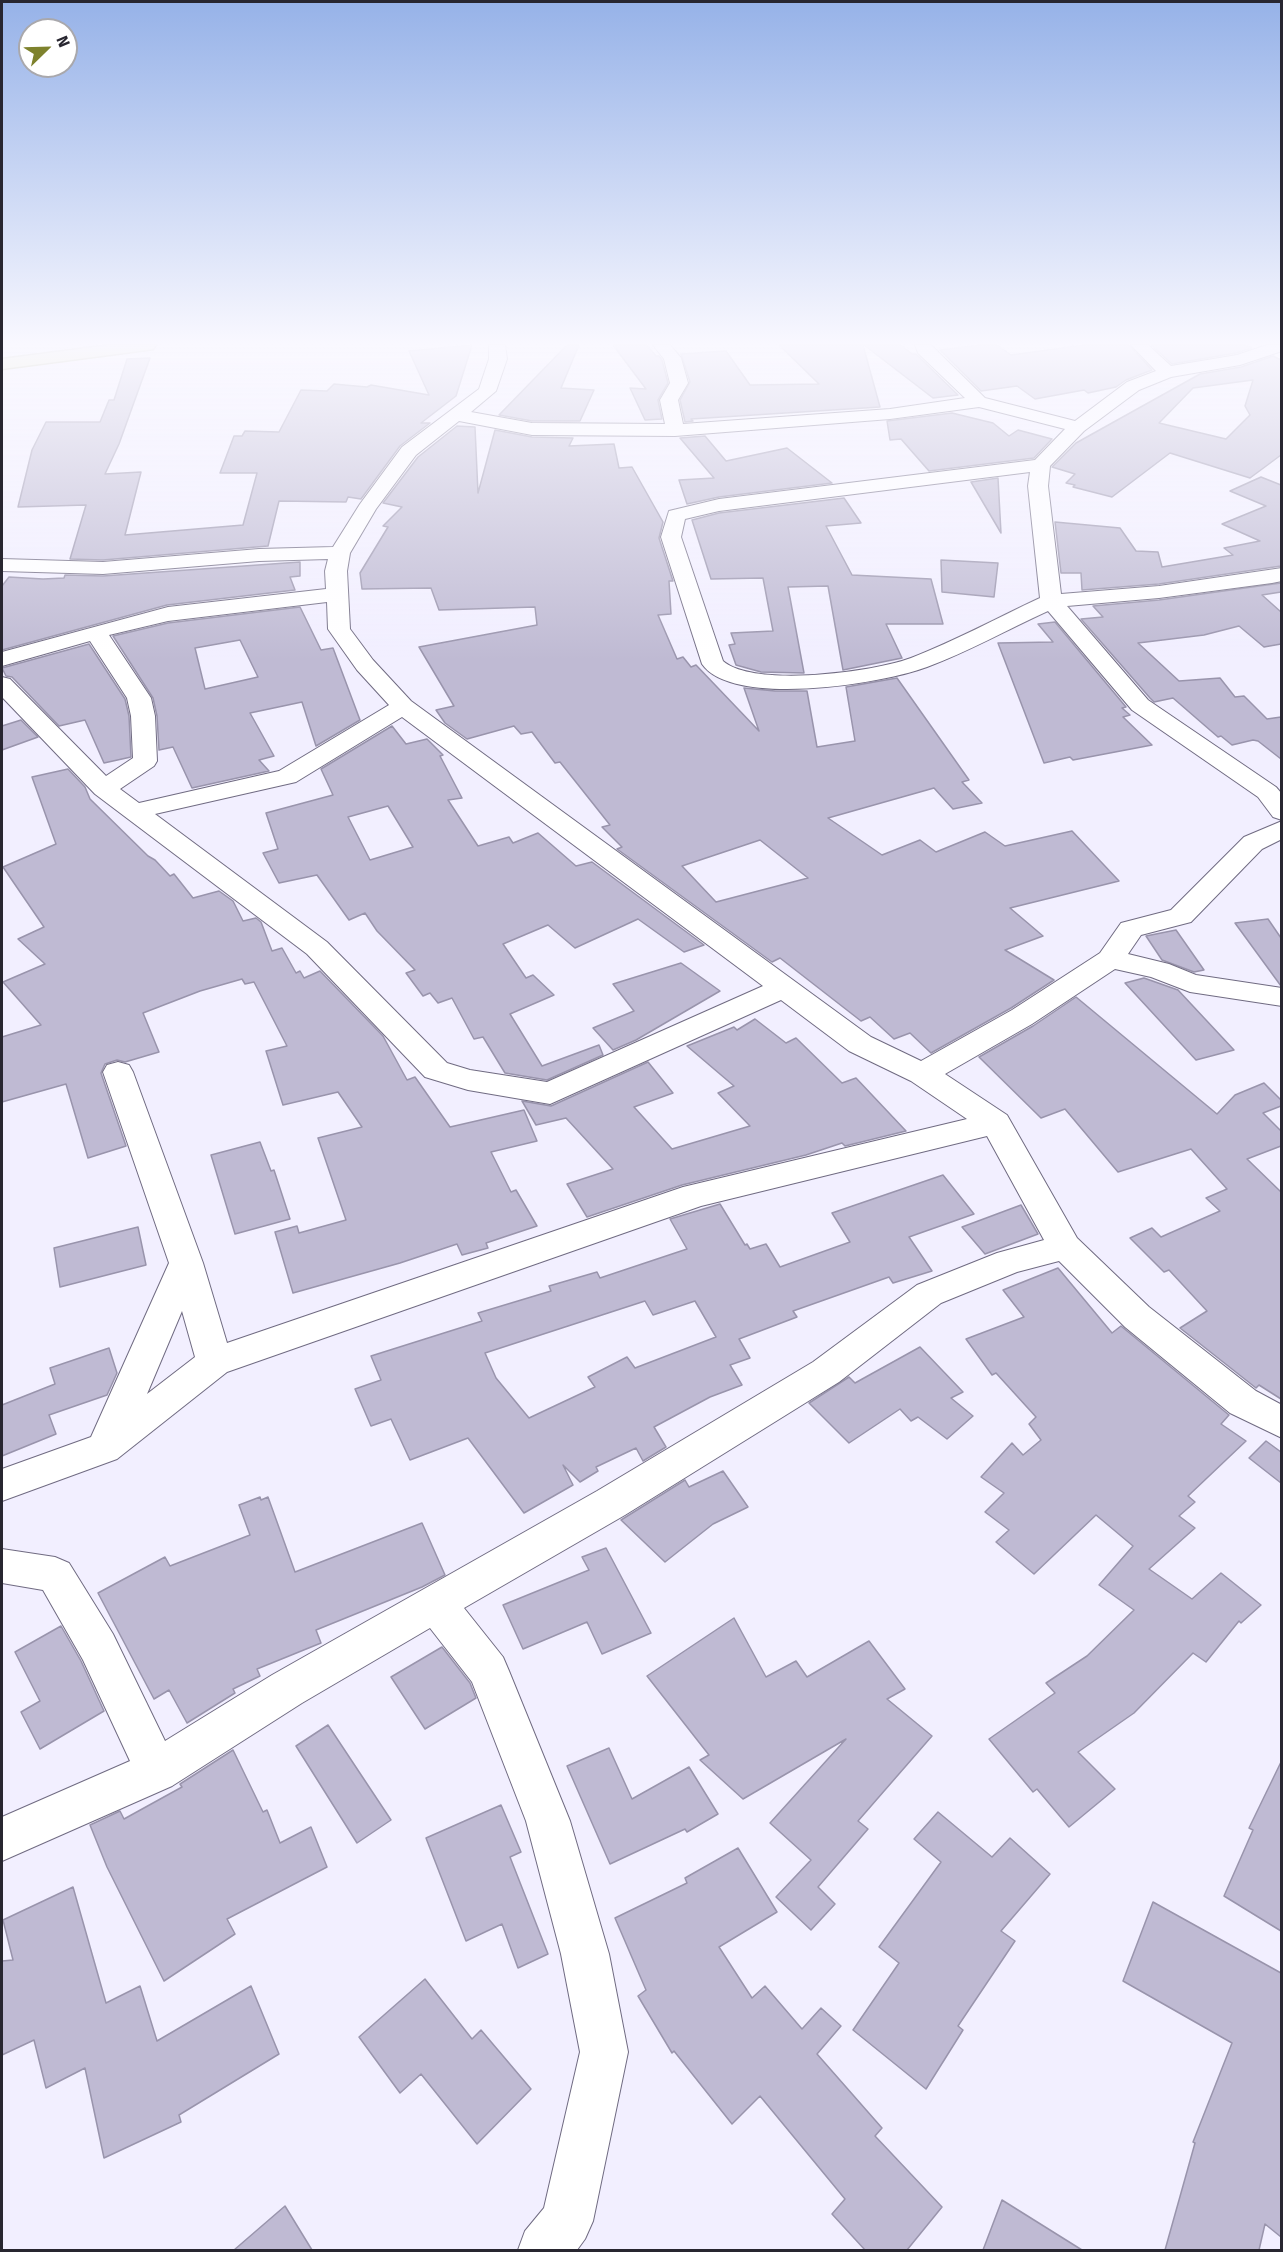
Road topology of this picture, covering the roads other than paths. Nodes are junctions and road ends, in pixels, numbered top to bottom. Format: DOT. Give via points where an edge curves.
graph roads {
  1 [pos="410,450"];
  2 [pos="1056,450"];
  3 [pos="1041,465"];
  4 [pos="340,553"];
  5 [pos="2,565"];
  6 [pos="1281,574"];
  7 [pos="336,594"];
  8 [pos="1051,601"];
  9 [pos="96,632"];
  10 [pos="2,659"];
  11 [pos="2,684"];
  12 [pos="403,706"];
  13 [pos="104,789"];
  14 [pos="1274,789"];
  15 [pos="136,811"];
  16 [pos="1281,812"];
  17 [pos="1281,829"];
  18 [pos="1110,959"];
  19 [pos="783,988"];
  20 [pos="1281,997"];
  21 [pos="118,1072"];
  22 [pos="922,1074"];
  23 [pos="996,1123"];
  24 [pos="1065,1246"];
  25 [pos="186,1263"];
  26 [pos="214,1362"];
  27 [pos="1281,1423"];
  28 [pos="104,1448"];
  29 [pos="2,1485"];
  30 [pos="2,1566"];
  31 [pos="437,1605"];
  32 [pos="158,1771"];
  33 [pos="2,1839"];
  34 [pos="544,2250"];
  1 -- 4 [label="street" via="367,508"];
  2 -- 3 [label="street"];
  3 -- 8 [label="street" via="1038,486"];
  3 -- 8 [label="street" via="719,505 676,514 671,537 713,664 722,672 762,683 870,675 918,663"];
  4 -- 5 [label="street" via="259,555 103,568"];
  4 -- 7 [label="street"];
  6 -- 8 [label="street" via="1159,592"];
  7 -- 9 [label="street" via="168,614"];
  7 -- 12 [label="street" via="339,629 365,665"];
  8 -- 14 [label="street" via="1140,705"];
  9 -- 10 [label="street"];
  9 -- 13 [label="street" via="139,698 143,716 145,761"];
  11 -- 13 [label="street"];
  12 -- 15 [label="street" via="288,777"];
  12 -- 19 [label="street"];
  13 -- 15 [label="street"];
  14 -- 16 [label="street"];
  15 -- 19 [label="street" via="317,948 436,1070 468,1080 550,1093"];
  17 -- 18 [label="street" via="1253,843 1181,916 1131,929"];
  18 -- 20 [label="street" via="1159,970 1190,983"];
  18 -- 22 [label="street" via="1022,1017"];
  19 -- 22 [label="street" via="860,1044"];
  21 -- 25 [label="street"];
  22 -- 23 [label="street"];
  23 -- 24 [label="street"];
  23 -- 26 [label="street" via="695,1194"];
  24 -- 27 [label="street" via="1137,1317 1243,1402"];
  24 -- 31 [label="street" via="1009,1262 929,1294 826,1372"];
  25 -- 26 [label="street"];
  25 -- 28 [label="street"];
  26 -- 28 [label="street"];
  28 -- 29 [label="street"];
  30 -- 32 [label="street" via="55,1575 98,1647"];
  31 -- 32 [label="street" via="287,1689"];
  31 -- 34 [label="street" via="488,1671 548,1821 585,1954 604,2052 567,2221"];
  32 -- 33 [label="street"];
}
